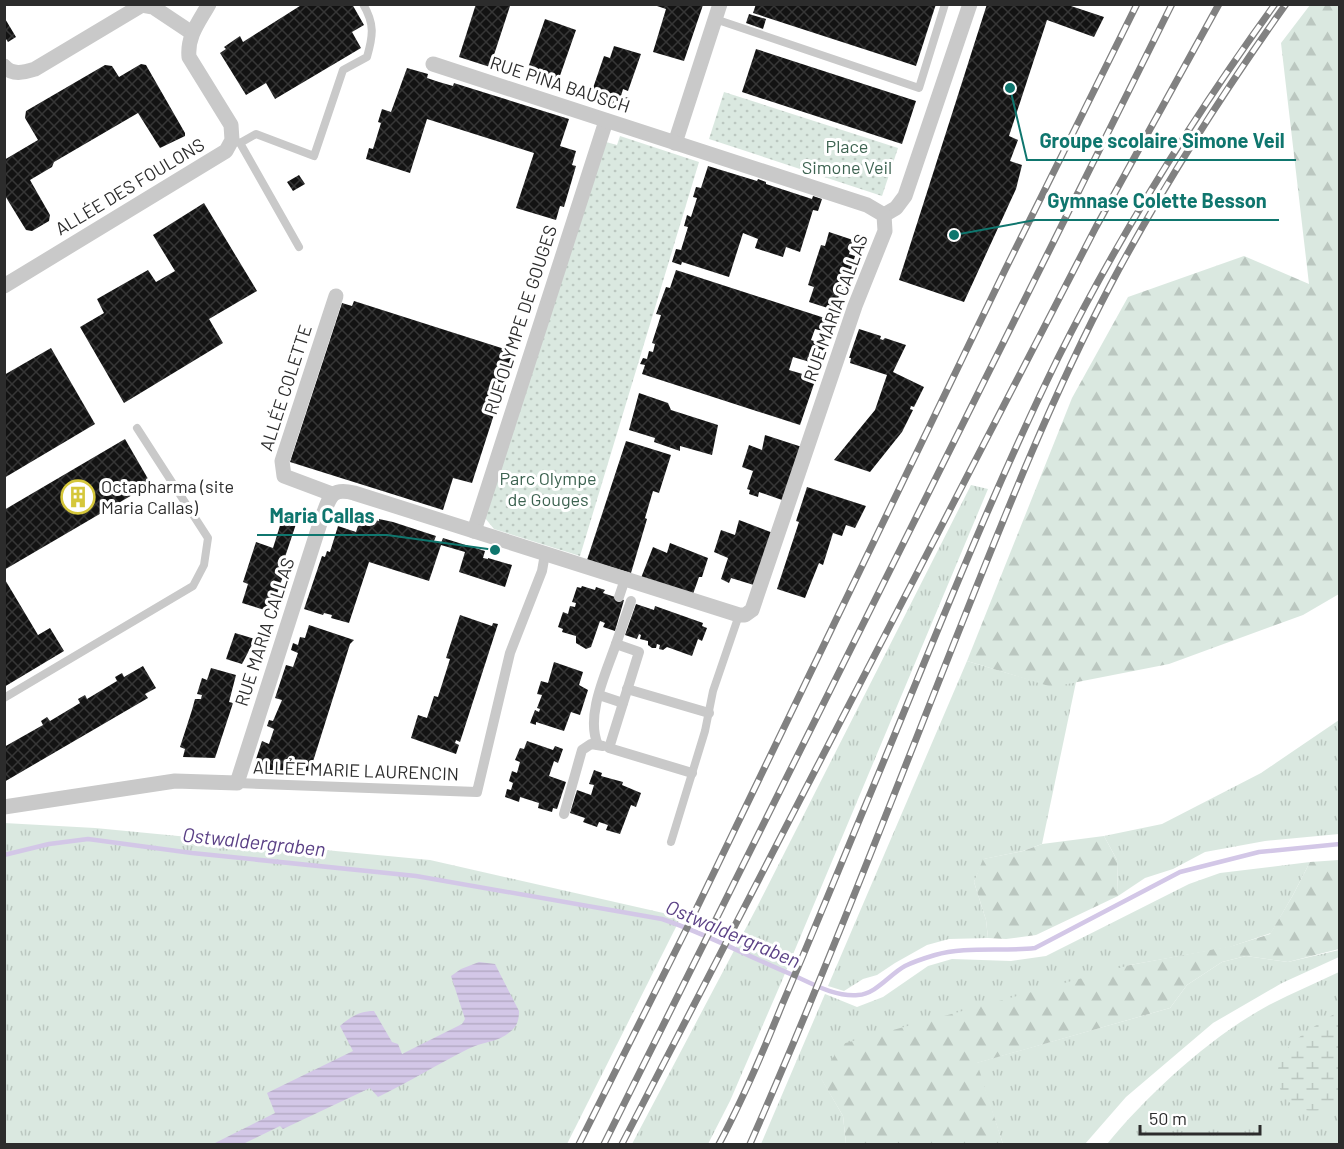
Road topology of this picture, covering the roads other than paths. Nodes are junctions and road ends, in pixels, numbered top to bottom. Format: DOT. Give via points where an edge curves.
graph roads {
  1 [pos="209,4"];
  2 [pos="363,4"];
  3 [pos="945,4"];
  4 [pos="970,4"];
  5 [pos="718,12"];
  6 [pos="192,33"];
  7 [pos="433,64"];
  8 [pos="4,66"];
  9 [pos="606,121"];
  10 [pos="236,142"];
  11 [pos="675,143"];
  12 [pos="884,215"];
  13 [pos="299,247"];
  14 [pos="4,285"];
  15 [pos="336,296"];
  16 [pos="137,428"];
  17 [pos="332,494"];
  18 [pos="474,531"];
  19 [pos="545,554"];
  20 [pos="625,579"];
  21 [pos="619,597"];
  22 [pos="631,601"];
  23 [pos="739,615"];
  24 [pos="616,644"];
  25 [pos="627,689"];
  26 [pos="599,695"];
  27 [pos="4,698"];
  28 [pos="623,703"];
  29 [pos="709,713"];
  30 [pos="604,746"];
  31 [pos="692,773"];
  32 [pos="237,783"];
  33 [pos="4,807"];
  34 [pos="564,814"];
  35 [pos="671,842"];
  1 -- 6 [label="street, ALLÉE DES FOULONS"];
  2 -- 10 [label="lane" via="373,23 367,57 343,70 314,156 256,134"];
  3 -- 5 [label="lane" via="919,88"];
  4 -- 12 [label="street" via="905,196"];
  5 -- 11 [label="street"];
  6 -- 8 [label="street" via="153,7 142,5 35,69 22,73"];
  6 -- 10 [label="street, ALLÉE DES FOULONS" via="189,57 231,125"];
  7 -- 9 [label="street, RUE PINA BAUSCH"];
  9 -- 11 [label="street, RUE PINA BAUSCH"];
  9 -- 18 [label="street, RUE OLYMPE DE GOUGES"];
  10 -- 13 [label="lane"];
  10 -- 14 [label="street, ALLÉE DES FOULONS" via="215,159"];
  11 -- 12 [label="street, RUE MARIA CALLAS" via="867,205"];
  12 -- 23 [label="street, RUE MARIA CALLAS" via="885,231 855,306 752,610"];
  15 -- 17 [label="street, ALLÉE COLETTE" via="282,461 284,476"];
  16 -- 27 [label="lane" via="208,538 204,564 194,586"];
  17 -- 18 [label="street" via="345,490"];
  17 -- 32 [label="street, RUE MARIA CALLAS"];
  18 -- 19 [label="street"];
  19 -- 20 [label="street"];
  19 -- 32 [label="street, ALLÉE MARIE LAURENCIN" via="510,653 477,792"];
  20 -- 21 [label="street"];
  20 -- 23 [label="street"];
  22 -- 24 [label="street"];
  23 -- 29 [label="lane, RUE MARIA CALLAS"];
  24 -- 25 [label="street" via="639,652"];
  24 -- 26 [label="street"];
  25 -- 28 [label="street"];
  25 -- 29 [label="street"];
  26 -- 28 [label="street"];
  26 -- 30 [label="street" via="593,725 594,735"];
  28 -- 30 [label="street"];
  29 -- 31 [label="lane, RUE MARIA CALLAS"];
  30 -- 31 [label="street"];
  30 -- 34 [label="street" via="591,744 582,750"];
  31 -- 35 [label="lane, RUE MARIA CALLAS"];
  32 -- 33 [label="street" via="175,781"];
}
